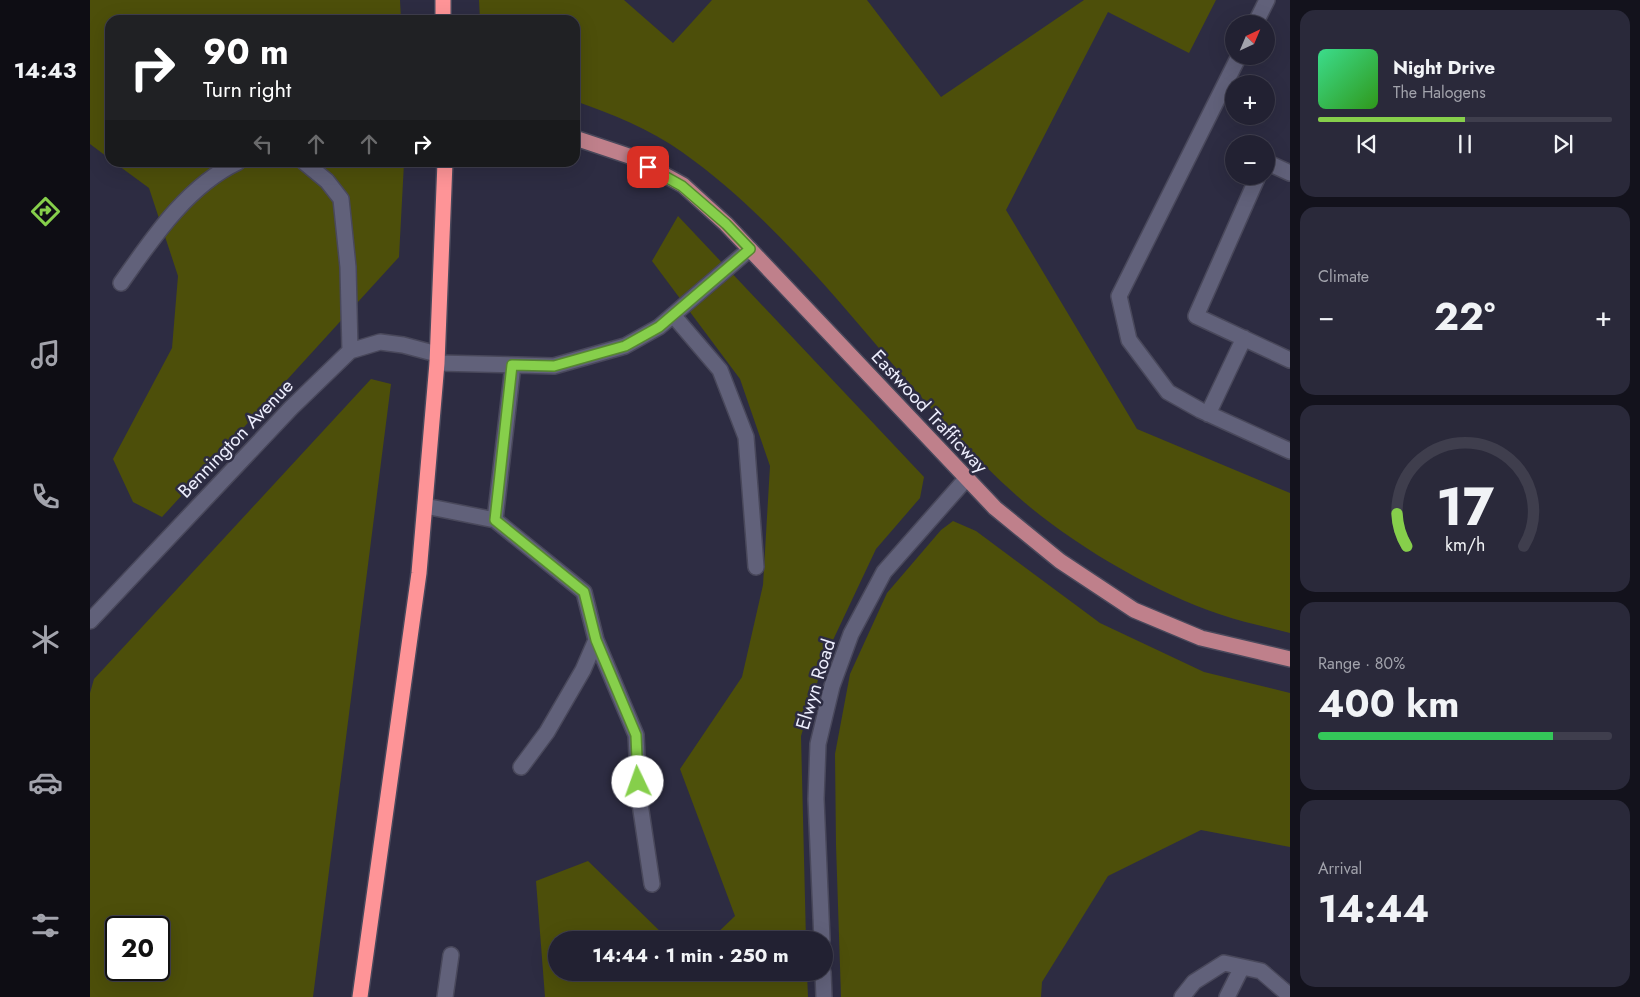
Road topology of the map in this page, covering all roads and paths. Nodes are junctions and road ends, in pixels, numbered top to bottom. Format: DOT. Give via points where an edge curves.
graph roads {
  1 [pos="443,0"];
  2 [pos="1267,0"];
  3 [pos="443,15"];
  4 [pos="1260,15"];
  5 [pos="1234,65"];
  6 [pos="580,140"];
  7 [pos="1275,166"];
  8 [pos="231,167"];
  9 [pos="310,167"];
  10 [pos="445,167"];
  11 [pos="1290,172"];
  12 [pos="1254,185"];
  13 [pos="750,249"];
  14 [pos="121,283"];
  15 [pos="673,315"];
  16 [pos="1244,338"];
  17 [pos="350,351"];
  18 [pos="437,358"];
  19 [pos="1290,360"];
  20 [pos="512,365"];
  21 [pos="1208,414"];
  22 [pos="1290,450"];
  23 [pos="966,479"];
  24 [pos="425,506"];
  25 [pos="495,520"];
  26 [pos="756,567"];
  27 [pos="90,621"];
  28 [pos="596,640"];
  29 [pos="1290,659"];
  30 [pos="521,767"];
  31 [pos="652,884"];
  32 [pos="822,931"];
  33 [pos="452,955"];
  34 [pos="1242,967"];
  35 [pos="823,981"];
  36 [pos="1290,996"];
  37 [pos="360,997"];
  38 [pos="445,997"];
  39 [pos="824,997"];
  40 [pos="1182,997"];
  41 [pos="1227,997"];
  1 -- 3 [label="highway"];
  2 -- 4 [label="street"];
  5 -- 21 [label="street" via="1119,296 1129,340 1168,392"];
  6 -- 13 [label="main road, Eastwood Trafficway" via="632,158 682,186"];
  7 -- 11 [label="street"];
  8 -- 14 [label="street" via="201,187 157,232"];
  9 -- 17 [label="street" via="341,199 348,267"];
  10 -- 18 [label="highway"];
  12 -- 16 [label="street" via="1196,316"];
  13 -- 15 [label="street, Bennington Avenue"];
  13 -- 23 [label="main road, Eastwood Trafficway"];
  15 -- 20 [label="street, Bennington Avenue" via="625,346 554,366"];
  15 -- 26 [label="street" via="720,370 746,436"];
  16 -- 19 [label="street"];
  16 -- 21 [label="street"];
  17 -- 18 [label="street, Bennington Avenue" via="380,342 403,345"];
  17 -- 27 [label="street, Bennington Avenue" via="291,408"];
  18 -- 20 [label="street, Bennington Avenue"];
  18 -- 24 [label="highway"];
  20 -- 25 [label="street"];
  21 -- 22 [label="street"];
  23 -- 29 [label="main road, Eastwood Trafficway" via="995,508 1060,562 1134,610 1201,638"];
  23 -- 32 [label="street, Elwyn Road" via="884,572 851,634 832,686 818,744 816,799"];
  24 -- 25 [label="street"];
  24 -- 37 [label="highway" via="419,573"];
  25 -- 28 [label="street" via="584,592"];
  28 -- 30 [label="street" via="583,670 547,732"];
  28 -- 31 [label="street" via="636,735 639,797"];
  33 -- 38 [label="street"];
  34 -- 36 [label="street" via="1261,971"];
  34 -- 40 [label="street" via="1224,963 1194,982"];
  34 -- 41 [label="street"];
  35 -- 39 [label="street"];
}
